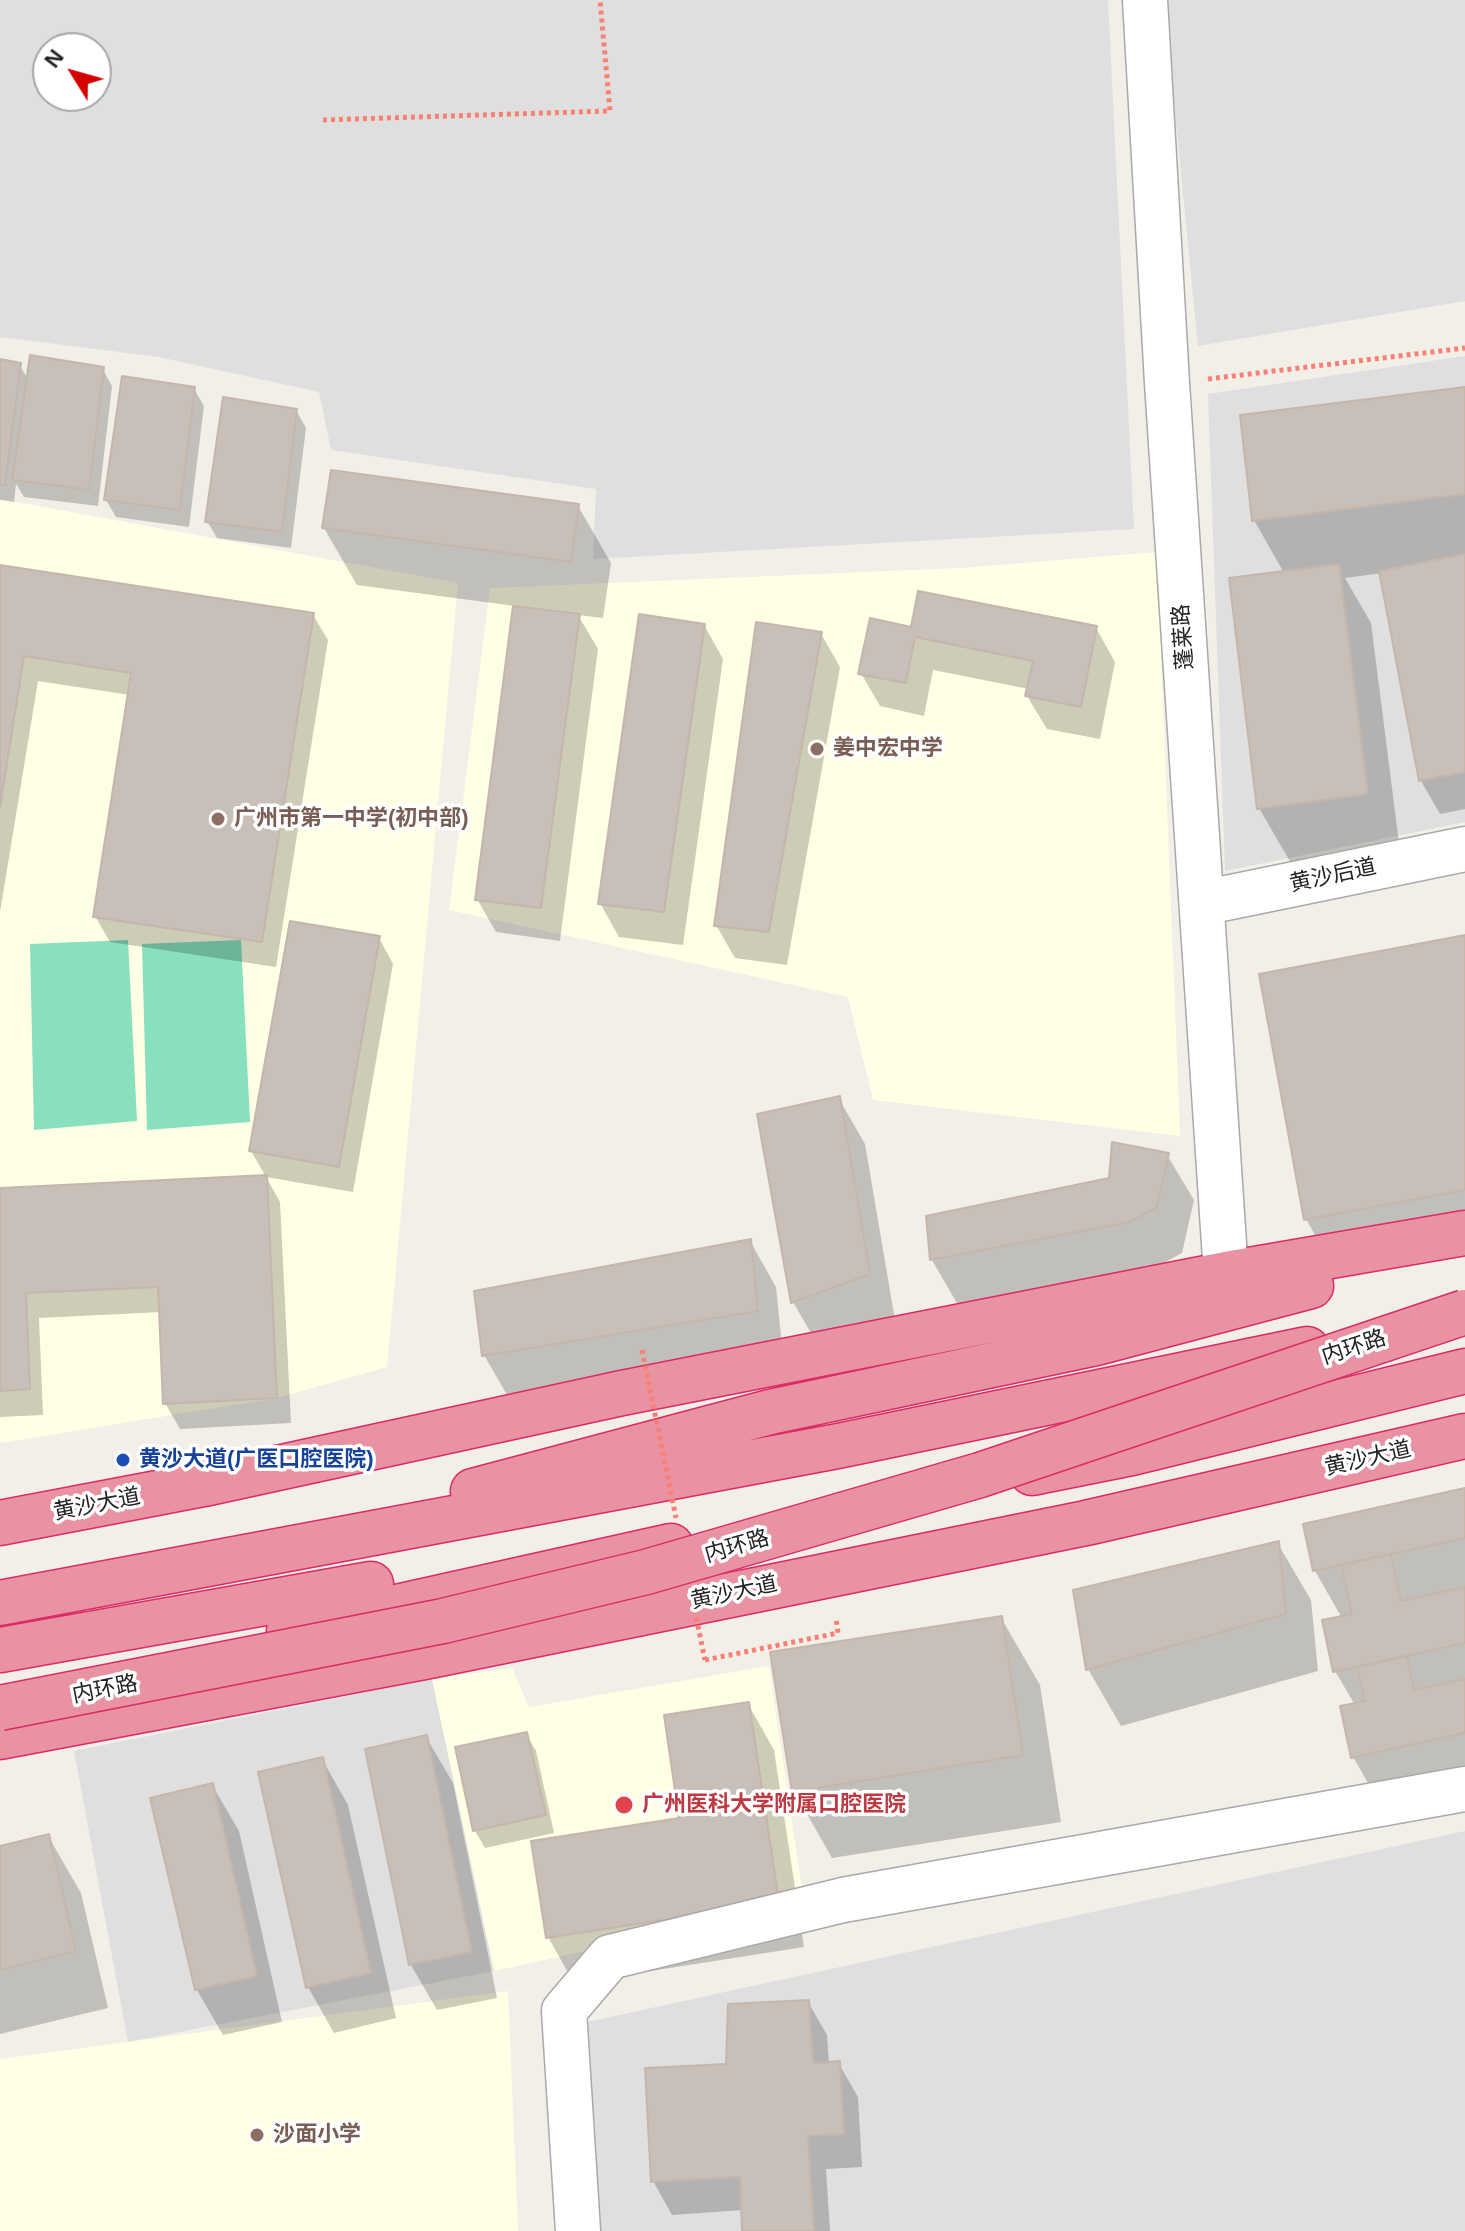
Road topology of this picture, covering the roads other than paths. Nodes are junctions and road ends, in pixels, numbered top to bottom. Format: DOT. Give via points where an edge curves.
graph roads {
  1 [pos="1145,0"];
  2 [pos="1465,849"];
  3 [pos="1202,903"];
  4 [pos="1465,1234"];
  5 [pos="1226,1274"];
  6 [pos="1465,1312"];
  7 [pos="1465,1371"];
  8 [pos="1454,1439"];
  9 [pos="1132,1453"];
  10 [pos="0,1523"];
  11 [pos="248,1555"];
  12 [pos="560,1568"];
  13 [pos="0,1603"];
  14 [pos="0,1650"];
  15 [pos="0,1687"];
  16 [pos="0,1708"];
  17 [pos="0,1737"];
  18 [pos="1465,1789"];
  19 [pos="578,2231"];
  1 -- 3 [label="street, 蓬莱路"];
  2 -- 3 [label="street, 黄沙后道"];
  3 -- 5 [label="street, 蓬莱路"];
  4 -- 5 [label="highway, 黄沙大道"];
  4 -- 11 [label="highway" via="1318,1284 1096,1343 755,1415"];
  5 -- 10 [label="highway, 黄沙大道"];
  6 -- 11 [label="highway, 内环路" via="838,1446"];
  6 -- 16 [label="highway, 内环路, bridge" via="980,1475 646,1572 443,1621"];
  7 -- 9 [label="highway"];
  8 -- 9 [label="highway"];
  8 -- 17 [label="highway, 黄沙大道" via="1086,1523"];
  9 -- 12 [label="highway"];
  11 -- 13 [label="highway, 内环路"];
  12 -- 14 [label="highway" via="427,1575"];
  12 -- 15 [label="highway" via="282,1632"];
  18 -- 19 [label="street" via="843,1900 610,1957 564,2011"];
}
